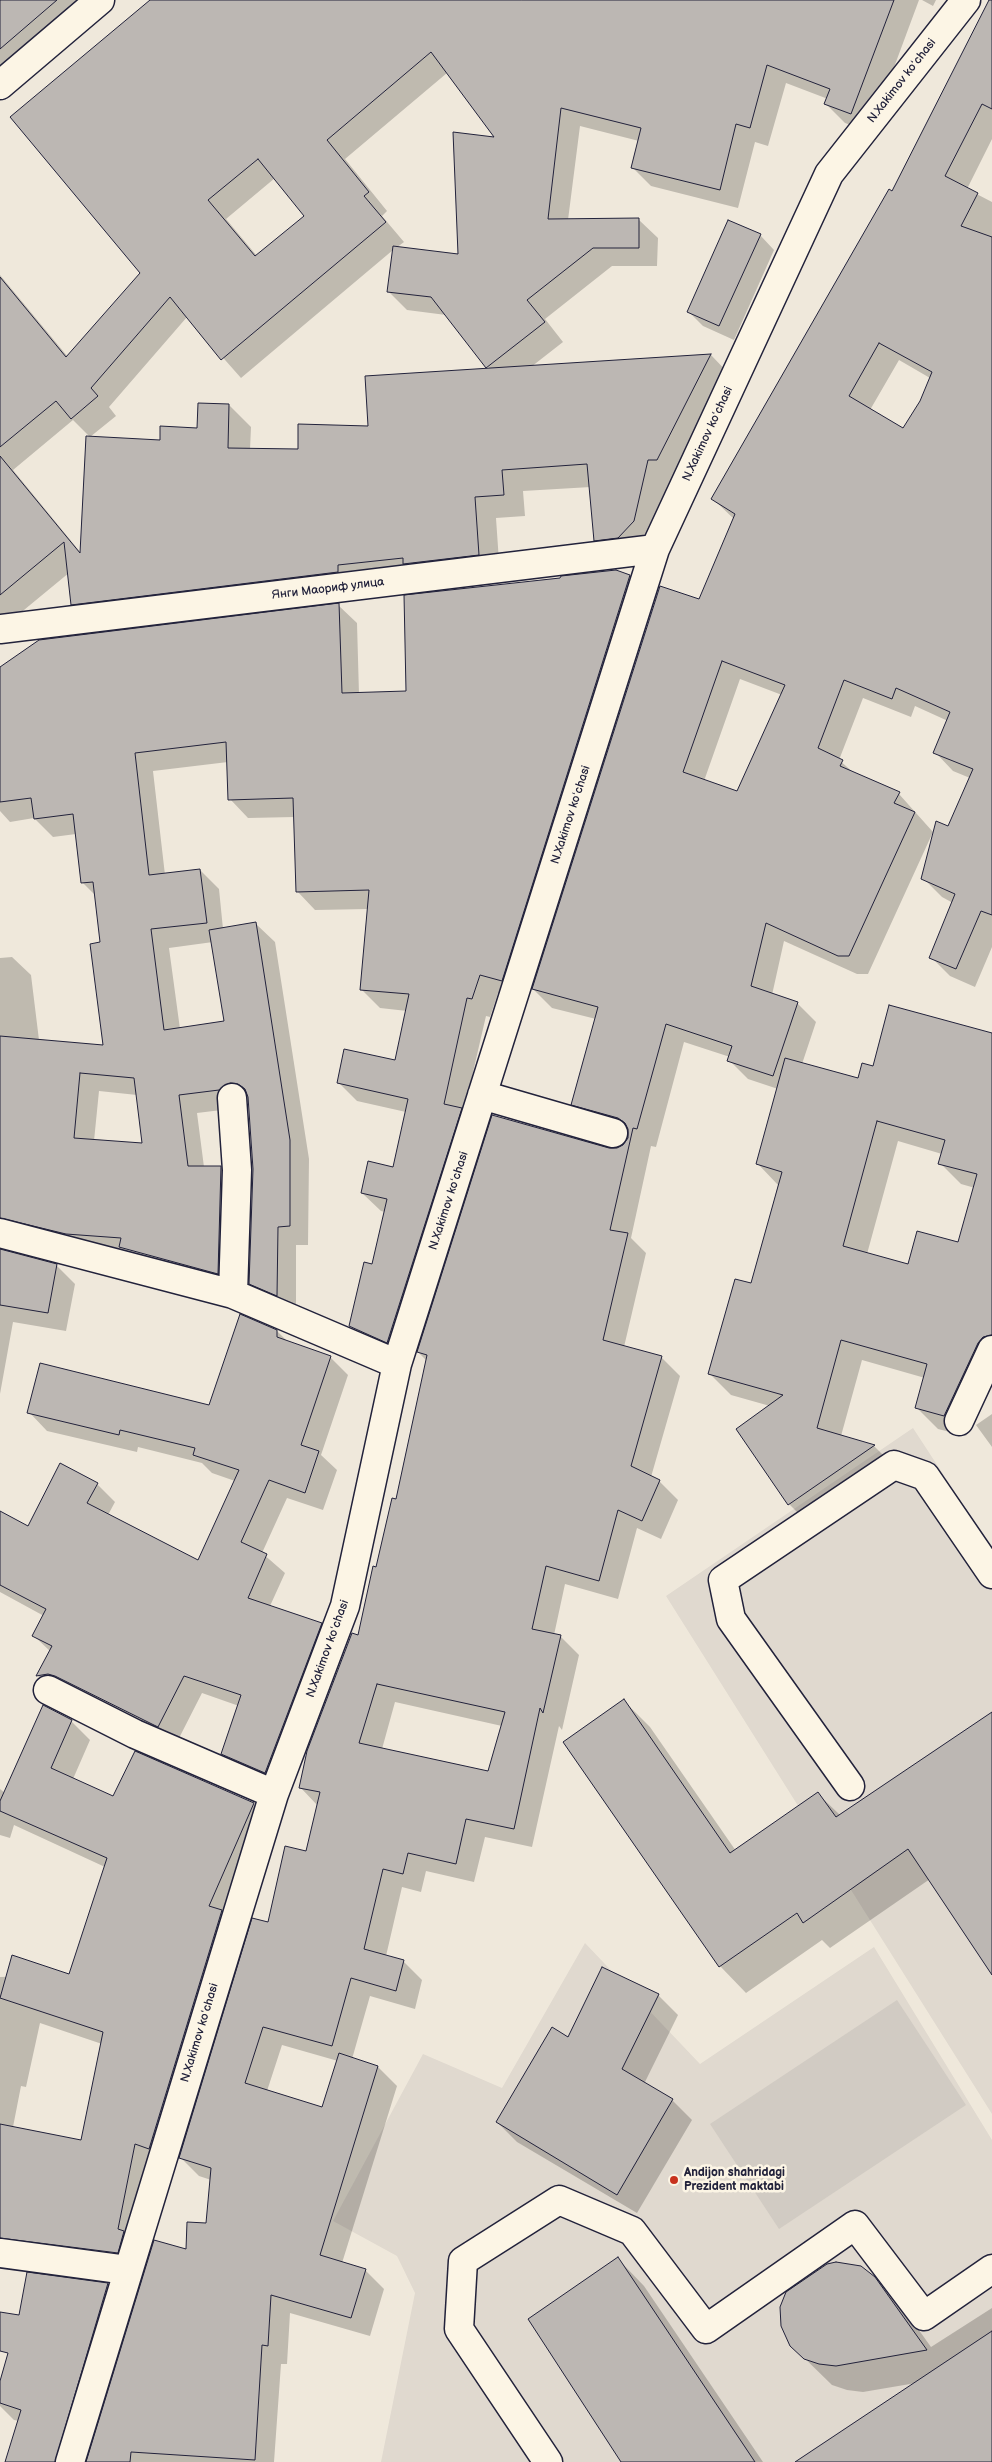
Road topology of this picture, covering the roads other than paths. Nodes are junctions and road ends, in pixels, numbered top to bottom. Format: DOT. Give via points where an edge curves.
graph roads {
  1 [pos="100,0"];
  2 [pos="966,0"];
  3 [pos="0,85"];
  4 [pos="655,549"];
  5 [pos="0,629"];
  6 [pos="482,1095"];
  7 [pos="232,1098"];
  8 [pos="613,1133"];
  9 [pos="0,1232"];
  10 [pos="233,1294"];
  11 [pos="992,1350"];
  12 [pos="397,1364"];
  13 [pos="959,1421"];
  14 [pos="992,1574"];
  15 [pos="48,1690"];
  16 [pos="850,1786"];
  17 [pos="274,1794"];
  18 [pos="0,2253"];
  19 [pos="992,2269"];
  20 [pos="128,2270"];
  21 [pos="70,2462"];
  22 [pos="548,2462"];
  1 -- 3 [label="street"];
  2 -- 4 [label="street, N.Xakimov koʻchasi" via="829,174"];
  4 -- 5 [label="street, Янги Маориф улица"];
  4 -- 6 [label="street, N.Xakimov koʻchasi"];
  6 -- 8 [label="street"];
  6 -- 12 [label="street, N.Xakimov koʻchasi"];
  7 -- 10 [label="street" via="237,1170"];
  9 -- 10 [label="street"];
  10 -- 12 [label="street"];
  11 -- 13 [label="street"];
  12 -- 17 [label="street, N.Xakimov koʻchasi" via="345,1606"];
  14 -- 16 [label="street" via="925,1476 894,1465 723,1580 731,1619"];
  15 -- 17 [label="street" via="135,1734"];
  17 -- 20 [label="street, N.Xakimov koʻchasi"];
  18 -- 20 [label="street"];
  19 -- 22 [label="street" via="924,2316 855,2225 706,2329 632,2231 559,2200 463,2261 460,2319 460,2328"];
  20 -- 21 [label="street, N.Xakimov koʻchasi"];
}
